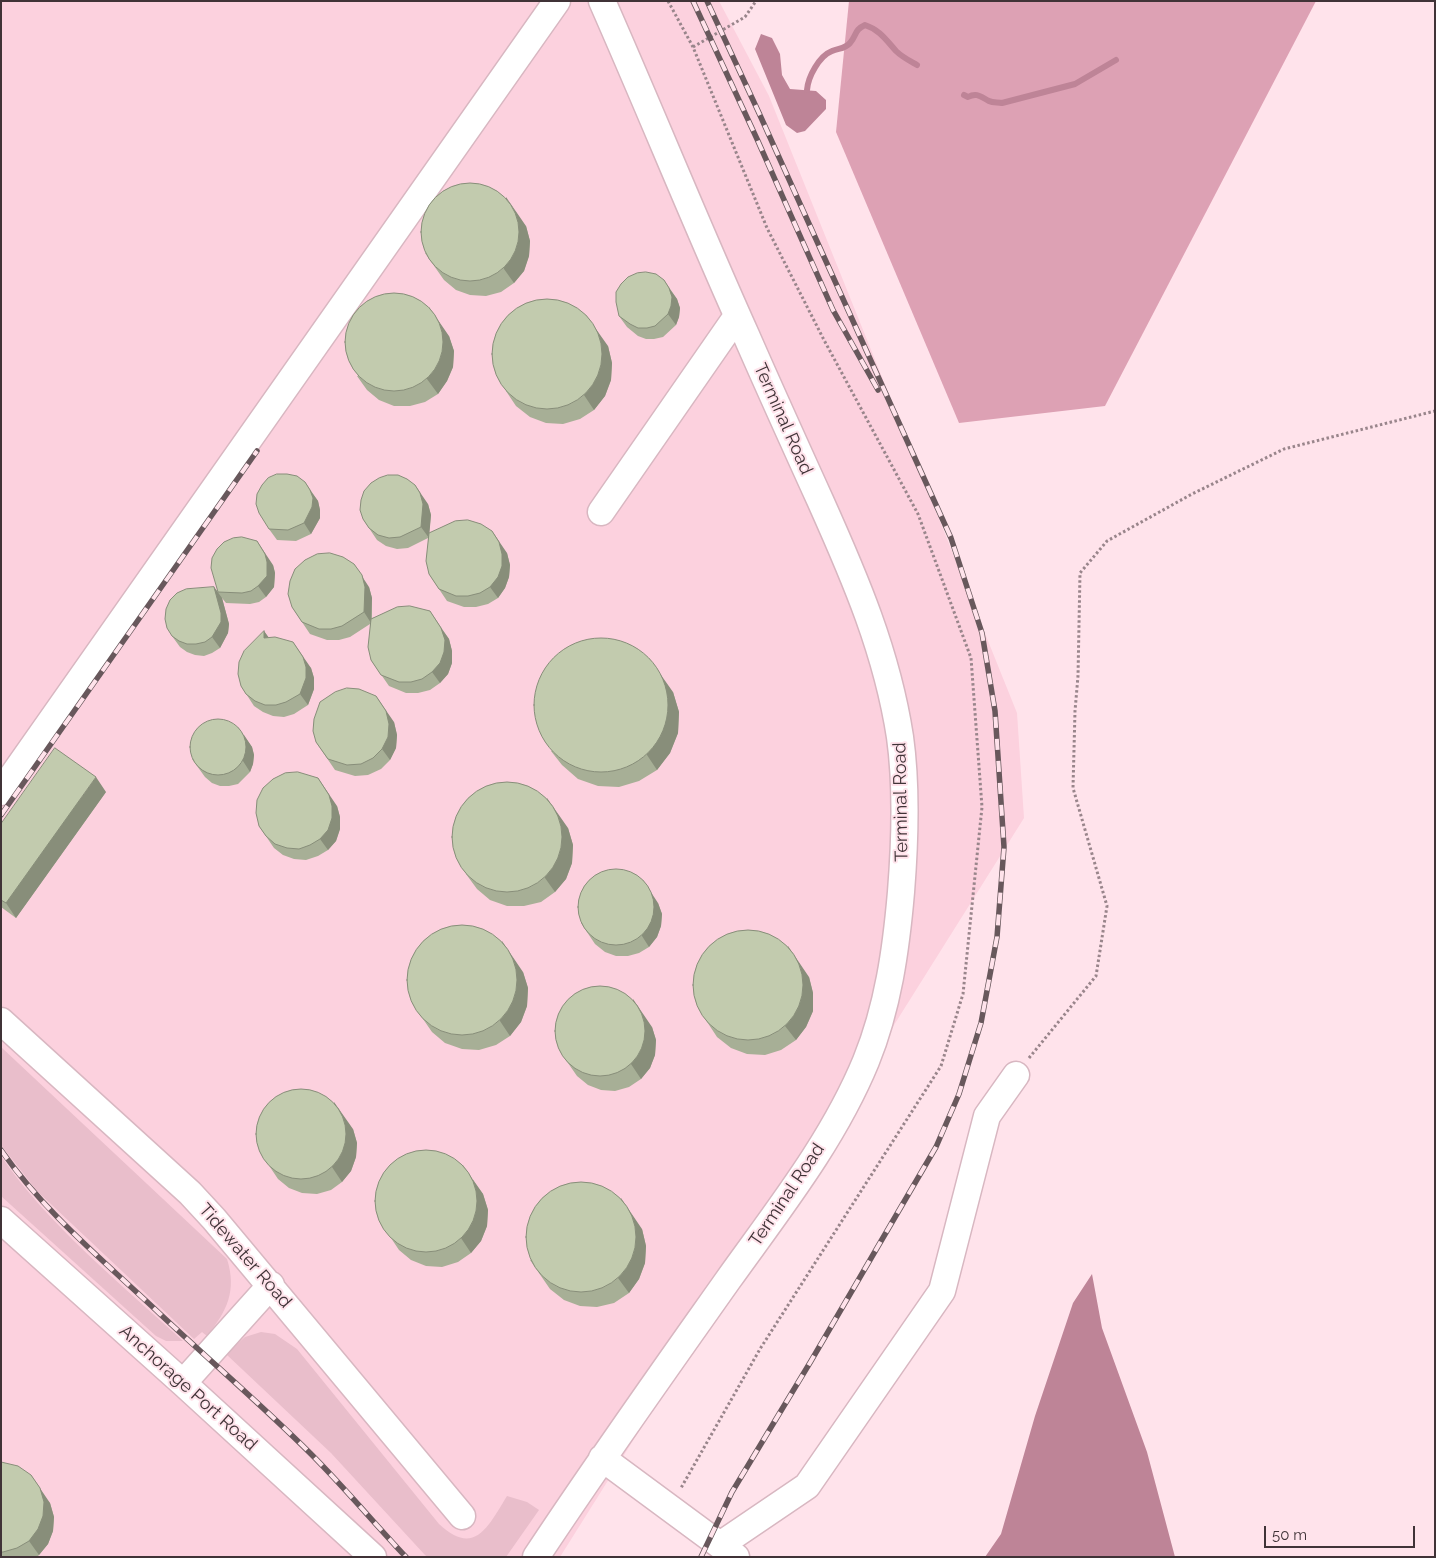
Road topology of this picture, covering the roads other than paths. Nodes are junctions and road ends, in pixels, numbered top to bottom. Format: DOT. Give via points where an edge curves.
graph roads {
  1 [pos="557,1"];
  2 [pos="602,1"];
  3 [pos="737,316"];
  4 [pos="601,512"];
  5 [pos="1,792"];
  6 [pos="1,1022"];
  7 [pos="1016,1075"];
  8 [pos="1,1220"];
  9 [pos="271,1285"];
  10 [pos="183,1383"];
  11 [pos="602,1458"];
  12 [pos="462,1516"];
  13 [pos="728,1551"];
  14 [pos="373,1557"];
  15 [pos="536,1557"];
  1 -- 5 [label="street"];
  2 -- 3 [label="street, Terminal Road"];
  3 -- 4 [label="street"];
  3 -- 11 [label="street, Terminal Road" via="848,563 872,624 890,688 900,740 904,803 897,934 886,1001 866,1061 836,1122"];
  6 -- 9 [label="street, Tidewater Road" via="190,1193"];
  7 -- 13 [label="street" via="987,1116 942,1291 807,1486"];
  8 -- 10 [label="street, Anchorage Port Road"];
  9 -- 10 [label="street"];
  9 -- 12 [label="street, Tidewater Road"];
  10 -- 14 [label="street, Anchorage Port Road"];
  11 -- 13 [label="street"];
  11 -- 15 [label="street, Terminal Road"];
}
